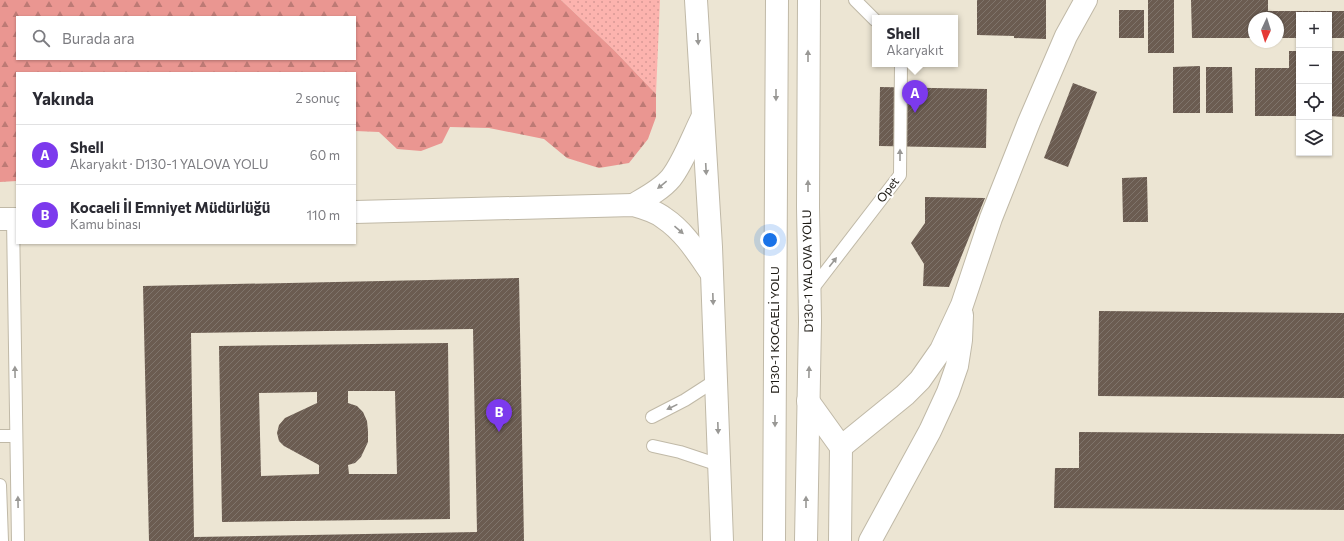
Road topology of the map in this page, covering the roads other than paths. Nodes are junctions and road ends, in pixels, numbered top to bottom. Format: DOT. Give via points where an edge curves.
graph roads {
  1 [pos="696,0"];
  2 [pos="777,0"];
  3 [pos="809,0"];
  4 [pos="855,0"];
  5 [pos="1086,0"];
  6 [pos="872,17"];
  7 [pos="901,67"];
  8 [pos="703,116"];
  9 [pos="633,206"];
  10 [pos="356,212"];
  11 [pos="10,219"];
  12 [pos="712,274"];
  13 [pos="809,293"];
  14 [pos="962,305"];
  15 [pos="716,380"];
  16 [pos="808,401"];
  17 [pos="652,417"];
  18 [pos="0,436"];
  19 [pos="16,436"];
  20 [pos="653,446"];
  21 [pos="841,447"];
  22 [pos="719,465"];
  23 [pos="0,486"];
  24 [pos="2,541"];
  25 [pos="18,541"];
  26 [pos="722,541"];
  27 [pos="774,541"];
  28 [pos="806,541"];
  29 [pos="840,541"];
  30 [pos="870,541"];
  1 -- 8 [label="main road, one-way"];
  2 -- 27 [label="main road, D130-1 KOCAELİ YOLU, one-way"];
  13 -- 3 [label="main road, D130-1 YALOVA YOLU, one-way"];
  4 -- 6 [label="lane"];
  5 -- 14 [label="main road" via="1066,36 1029,122 991,218"];
  13 -- 7 [label="lane, Opet, one-way" via="900,175"];
  8 -- 9 [label="main road, one-way" via="670,179"];
  8 -- 12 [label="main road, one-way"];
  9 -- 10 [label="main road"];
  9 -- 12 [label="main road, one-way" via="664,217 684,235"];
  19 -- 11 [label="lane, one-way"];
  12 -- 15 [label="main road, one-way"];
  16 -- 13 [label="main road, D130-1 YALOVA YOLU, one-way"];
  14 -- 21 [label="main road" via="941,350 920,380"];
  14 -- 30 [label="main road" via="957,366 948,392 930,431"];
  15 -- 17 [label="lane, one-way" via="686,400"];
  15 -- 22 [label="main road, one-way"];
  16 -- 21 [label="main road"];
  28 -- 16 [label="main road, D130-1 YALOVA YOLU, one-way"];
  18 -- 19 [label="lane"];
  25 -- 19 [label="lane, one-way"];
  20 -- 22 [label="lane"];
  21 -- 29 [label="main road"];
  22 -- 26 [label="main road"];
  23 -- 24 [label="lane"];
}
